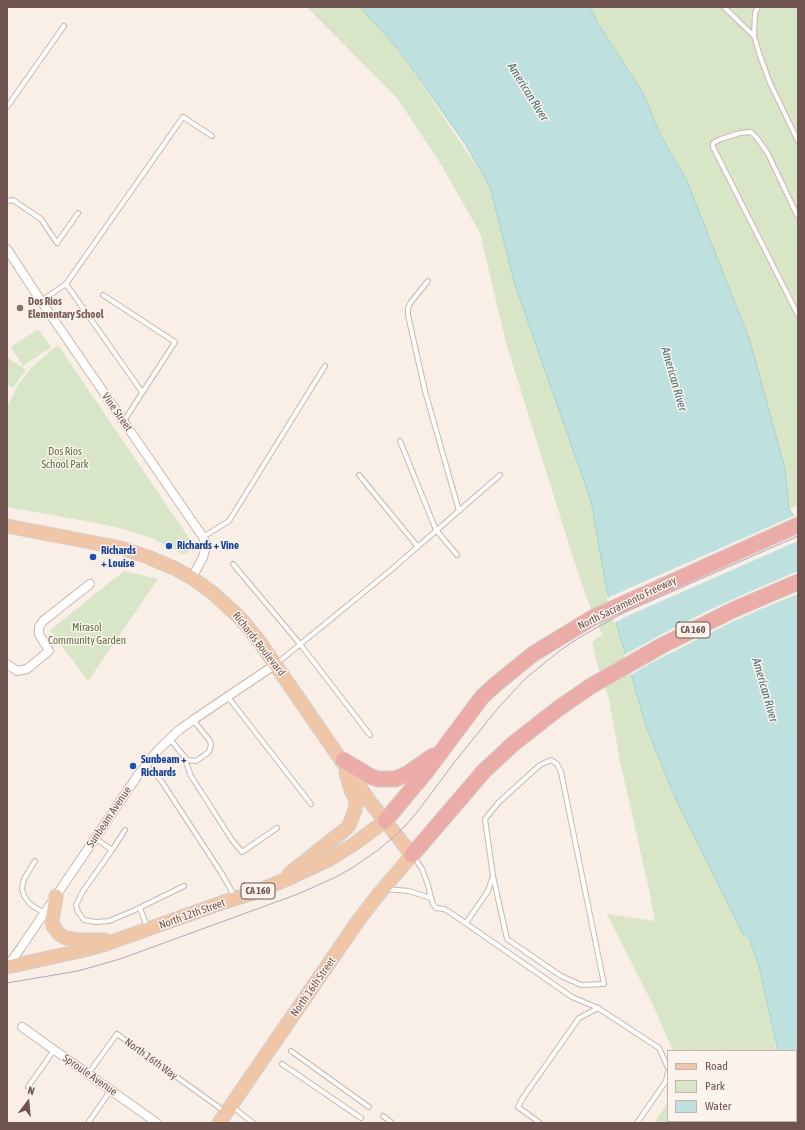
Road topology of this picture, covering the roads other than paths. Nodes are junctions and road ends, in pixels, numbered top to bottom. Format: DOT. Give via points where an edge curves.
graph roads {
  1 [pos="724,7"];
  2 [pos="758,7"];
  3 [pos="64,26"];
  4 [pos="754,36"];
  5 [pos="7,107"];
  6 [pos="212,136"];
  7 [pos="798,141"];
  8 [pos="7,201"];
  9 [pos="78,213"];
  10 [pos="798,218"];
  11 [pos="7,249"];
  12 [pos="428,282"];
  13 [pos="66,284"];
  14 [pos="104,295"];
  15 [pos="41,302"];
  16 [pos="798,315"];
  17 [pos="324,366"];
  18 [pos="142,392"];
  19 [pos="123,421"];
  20 [pos="400,441"];
  21 [pos="360,475"];
  22 [pos="500,475"];
  23 [pos="459,511"];
  24 [pos="798,525"];
  25 [pos="7,526"];
  26 [pos="436,530"];
  27 [pos="203,536"];
  28 [pos="418,547"];
  29 [pos="457,554"];
  30 [pos="233,564"];
  31 [pos="192,578"];
  32 [pos="798,582"];
  33 [pos="90,584"];
  34 [pos="300,644"];
  35 [pos="7,664"];
  36 [pos="276,664"];
  37 [pos="228,696"];
  38 [pos="193,720"];
  39 [pos="370,735"];
  40 [pos="170,739"];
  41 [pos="443,749"];
  42 [pos="184,757"];
  43 [pos="342,760"];
  44 [pos="145,766"];
  45 [pos="311,804"];
  46 [pos="385,820"];
  47 [pos="277,828"];
  48 [pos="125,830"];
  49 [pos="95,838"];
  50 [pos="112,850"];
  51 [pos="412,855"];
  52 [pos="35,861"];
  53 [pos="493,876"];
  54 [pos="277,883"];
  55 [pos="184,886"];
  56 [pos="383,889"];
  57 [pos="56,896"];
  58 [pos="236,898"];
  59 [pos="430,898"];
  60 [pos="140,908"];
  61 [pos="44,913"];
  62 [pos="466,923"];
  63 [pos="148,930"];
  64 [pos="120,939"];
  65 [pos="7,966"];
  66 [pos="598,1008"];
  67 [pos="22,1027"];
  68 [pos="54,1050"];
  69 [pos="291,1051"];
  70 [pos="282,1064"];
  71 [pos="667,1066"];
  72 [pos="88,1074"];
  73 [pos="667,1076"];
  74 [pos="28,1087"];
  75 [pos="111,1090"];
  76 [pos="369,1107"];
  77 [pos="228,1109"];
  78 [pos="383,1116"];
  79 [pos="361,1118"];
  80 [pos="391,1122"];
  81 [pos="88,1123"];
  82 [pos="157,1123"];
  83 [pos="219,1123"];
  84 [pos="253,1123"];
  85 [pos="540,1123"];
  86 [pos="637,1123"];
  1 -- 4 [label="lane"];
  2 -- 4 [label="lane" via="755,13"];
  3 -- 5 [label="lane"];
  4 -- 7 [label="lane" via="770,82"];
  6 -- 13 [label="lane" via="183,118"];
  8 -- 9 [label="lane" via="13,200 41,219 57,243"];
  10 -- 16 [label="lane" via="768,154 751,132 740,133 714,143 713,147"];
  11 -- 15 [label="street, Vine Street"];
  12 -- 23 [label="lane" via="411,302 408,315 425,391"];
  13 -- 15 [label="lane"];
  13 -- 18 [label="lane"];
  14 -- 18 [label="lane" via="175,342"];
  15 -- 19 [label="street, Vine Street"];
  17 -- 27 [label="lane" via="229,521"];
  18 -- 19 [label="lane"];
  19 -- 27 [label="street, Vine Street"];
  20 -- 26 [label="lane"];
  21 -- 28 [label="lane"];
  22 -- 23 [label="lane"];
  23 -- 26 [label="lane"];
  24 -- 41 [label="highway, North Sacramento Freeway" via="594,617 533,654 482,697"];
  25 -- 31 [label="main road, Richards Boulevard" via="121,548 148,557"];
  26 -- 28 [label="lane"];
  26 -- 29 [label="lane"];
  27 -- 31 [label="street" via="205,552"];
  28 -- 34 [label="lane"];
  30 -- 34 [label="lane"];
  31 -- 36 [label="main road, Richards Boulevard" via="241,619"];
  32 -- 51 [label="highway, CA 160" via="733,610 663,645 591,686 559,708 497,759"];
  33 -- 35 [label="street" via="43,621 39,627 39,634 49,651 26,669 17,671"];
  34 -- 36 [label="lane"];
  34 -- 39 [label="lane"];
  36 -- 37 [label="street, Sunbeam Avenue"];
  36 -- 43 [label="main road, Richards Boulevard"];
  37 -- 38 [label="street, Sunbeam Avenue"];
  37 -- 45 [label="lane"];
  38 -- 40 [label="street, Sunbeam Avenue"];
  38 -- 42 [label="lane" via="210,741 210,749 196,761"];
  40 -- 42 [label="lane"];
  40 -- 44 [label="street, Sunbeam Avenue"];
  41 -- 43 [label="highway" via="407,774 395,779 378,779"];
  41 -- 46 [label="highway, North Sacramento Freeway / CA 160"];
  42 -- 47 [label="lane" via="191,776 242,852"];
  43 -- 46 [label="main road, Richards Boulevard"];
  43 -- 54 [label="main road" via="356,800 352,820 347,828"];
  44 -- 49 [label="street, Sunbeam Avenue"];
  44 -- 58 [label="lane" via="156,773"];
  46 -- 51 [label="main road, Richards Boulevard"];
  46 -- 54 [label="main road, North 12th Street / CA 160" via="330,859"];
  48 -- 50 [label="lane"];
  49 -- 50 [label="lane"];
  49 -- 57 [label="street, Sunbeam Avenue"];
  50 -- 60 [label="lane" via="83,891 76,905 78,912 84,920 96,922 109,921"];
  51 -- 56 [label="main road, North 16th Street"];
  51 -- 59 [label="lane" via="422,869"];
  52 -- 61 [label="lane" via="24,879 22,888 30,904"];
  53 -- 53 [label="lane" via="485,819 499,802 540,765 551,760 557,764 561,772 604,984 581,985 561,976 508,939"];
  53 -- 62 [label="lane" via="488,891"];
  54 -- 58 [label="main road, North 12th Street / CA 160"];
  55 -- 60 [label="lane"];
  56 -- 59 [label="lane" via="409,891"];
  56 -- 77 [label="main road, North 16th Street" via="358,921"];
  57 -- 61 [label="street, Sunbeam Avenue"];
  57 -- 64 [label="main road" via="52,921 62,937 79,940"];
  58 -- 63 [label="main road, North 12th Street / CA 160"];
  59 -- 62 [label="lane" via="436,908 444,909"];
  60 -- 63 [label="lane"];
  61 -- 65 [label="street, Sunbeam Avenue"];
  62 -- 66 [label="lane" via="572,997"];
  63 -- 64 [label="main road, North 12th Street / CA 160"];
  64 -- 65 [label="main road, North 12th Street / CA 160" via="80,951"];
  66 -- 71 [label="lane" via="659,1048"];
  66 -- 85 [label="lane" via="579,1018 522,1099 518,1108"];
  67 -- 68 [label="street, Sproule Avenue"];
  68 -- 72 [label="street, Sproule Avenue"];
  68 -- 74 [label="lane"];
  69 -- 76 [label="lane"];
  70 -- 79 [label="lane"];
  72 -- 75 [label="street, Sproule Avenue"];
  72 -- 77 [label="lane, North 16th Way" via="117,1034"];
  73 -- 86 [label="lane"];
  75 -- 81 [label="lane"];
  75 -- 82 [label="street, Sproule Avenue"];
  77 -- 83 [label="main road, North 16th Street"];
  77 -- 84 [label="lane"];
  78 -- 80 [label="lane"];
}
